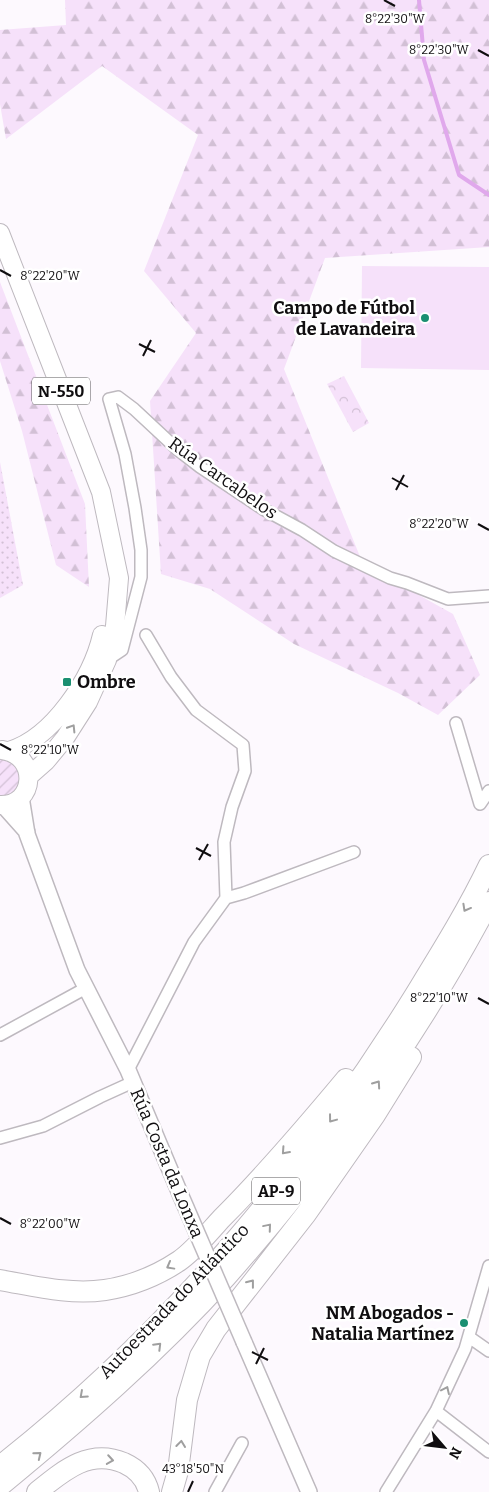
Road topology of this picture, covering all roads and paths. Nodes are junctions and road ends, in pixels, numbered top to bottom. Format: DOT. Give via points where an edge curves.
graph roads {
  1 [pos="0,234"];
  2 [pos="114,551"];
  3 [pos="489,596"];
  4 [pos="146,635"];
  5 [pos="107,660"];
  6 [pos="456,723"];
  7 [pos="5,750"];
  8 [pos="29,776"];
  9 [pos="489,791"];
  10 [pos="21,797"];
  11 [pos="2,805"];
  12 [pos="28,834"];
  13 [pos="354,852"];
  14 [pos="489,865"];
  15 [pos="226,898"];
  16 [pos="488,903"];
  17 [pos="86,988"];
  18 [pos="0,1036"];
  19 [pos="388,1038"];
  20 [pos="131,1076"];
  21 [pos="0,1138"];
  22 [pos="489,1266"];
  23 [pos="0,1280"];
  24 [pos="20,1284"];
  25 [pos="0,1293"];
  26 [pos="469,1337"];
  27 [pos="489,1351"];
  28 [pos="436,1411"];
  29 [pos="242,1443"];
  30 [pos="489,1452"];
  31 [pos="0,1466"];
  32 [pos="0,1486"];
  33 [pos="37,1492"];
  34 [pos="150,1492"];
  35 [pos="172,1492"];
  36 [pos="215,1492"];
  37 [pos="309,1492"];
  38 [pos="386,1492"];
  1 -- 2 [label="highway, N-550" via="101,492"];
  2 -- 5 [label="highway, N-550" via="119,578 115,626"];
  2 -- 7 [label="highway, N-550" via="110,601 99,646 88,672 50,725 22,747"];
  3 -- 5 [label="street, Rúa Carcabelos" via="448,599 390,578 334,551 200,467 118,397 109,399 125,454 135,508 141,577 122,650"];
  4 -- 15 [label="street" via="196,710 243,745 244,771 224,842"];
  8 -- 5 [label="highway, N-550, one-way" via="66,738 88,702"];
  6 -- 9 [label="street" via="480,804"];
  7 -- 8 [label="highway, N-550" via="23,760"];
  8 -- 10 [label="highway, N-550"];
  10 -- 11 [label="highway"];
  10 -- 12 [label="main road, Rúa Costa da Lonxa"];
  11 -- 12 [label="main road, Rúa Costa da Lonxa"];
  12 -- 17 [label="main road, Rúa Costa da Lonxa"];
  13 -- 15 [label="street"];
  14 -- 19 [label="highway, Autoestrada do Atlántico / AP-9, one-way" via="450,938"];
  15 -- 20 [label="street" via="194,942"];
  32 -- 16 [label="highway, Autoestrada do Atlántico / AP-9, one-way" via="53,1443 143,1361 226,1276 274,1220 353,1120 389,1067 424,1014"];
  35 -- 16 [label="highway, one-way" via="178,1471 187,1400 200,1356 216,1329 306,1214 375,1115 469,959"];
  17 -- 18 [label="street"];
  17 -- 20 [label="main road, Rúa Costa da Lonxa"];
  19 -- 24 [label="highway, one-way" via="359,1063 243,1197 179,1260 143,1279 104,1290 73,1292"];
  19 -- 31 [label="highway, Autoestrada do Atlántico / AP-9, one-way" via="286,1179 221,1255 112,1369"];
  20 -- 21 [label="street" via="100,1097 43,1126"];
  20 -- 37 [label="main road, Rúa Costa da Lonxa, bridge"];
  22 -- 26 [label="street"];
  23 -- 24 [label="highway"];
  24 -- 25 [label="highway"];
  26 -- 27 [label="street"];
  28 -- 26 [label="street, one-way"];
  28 -- 30 [label="street"];
  28 -- 38 [label="street"];
  29 -- 36 [label="street"];
  33 -- 34 [label="highway, one-way" via="65,1470 98,1458 115,1459 129,1465 141,1475"];
}
